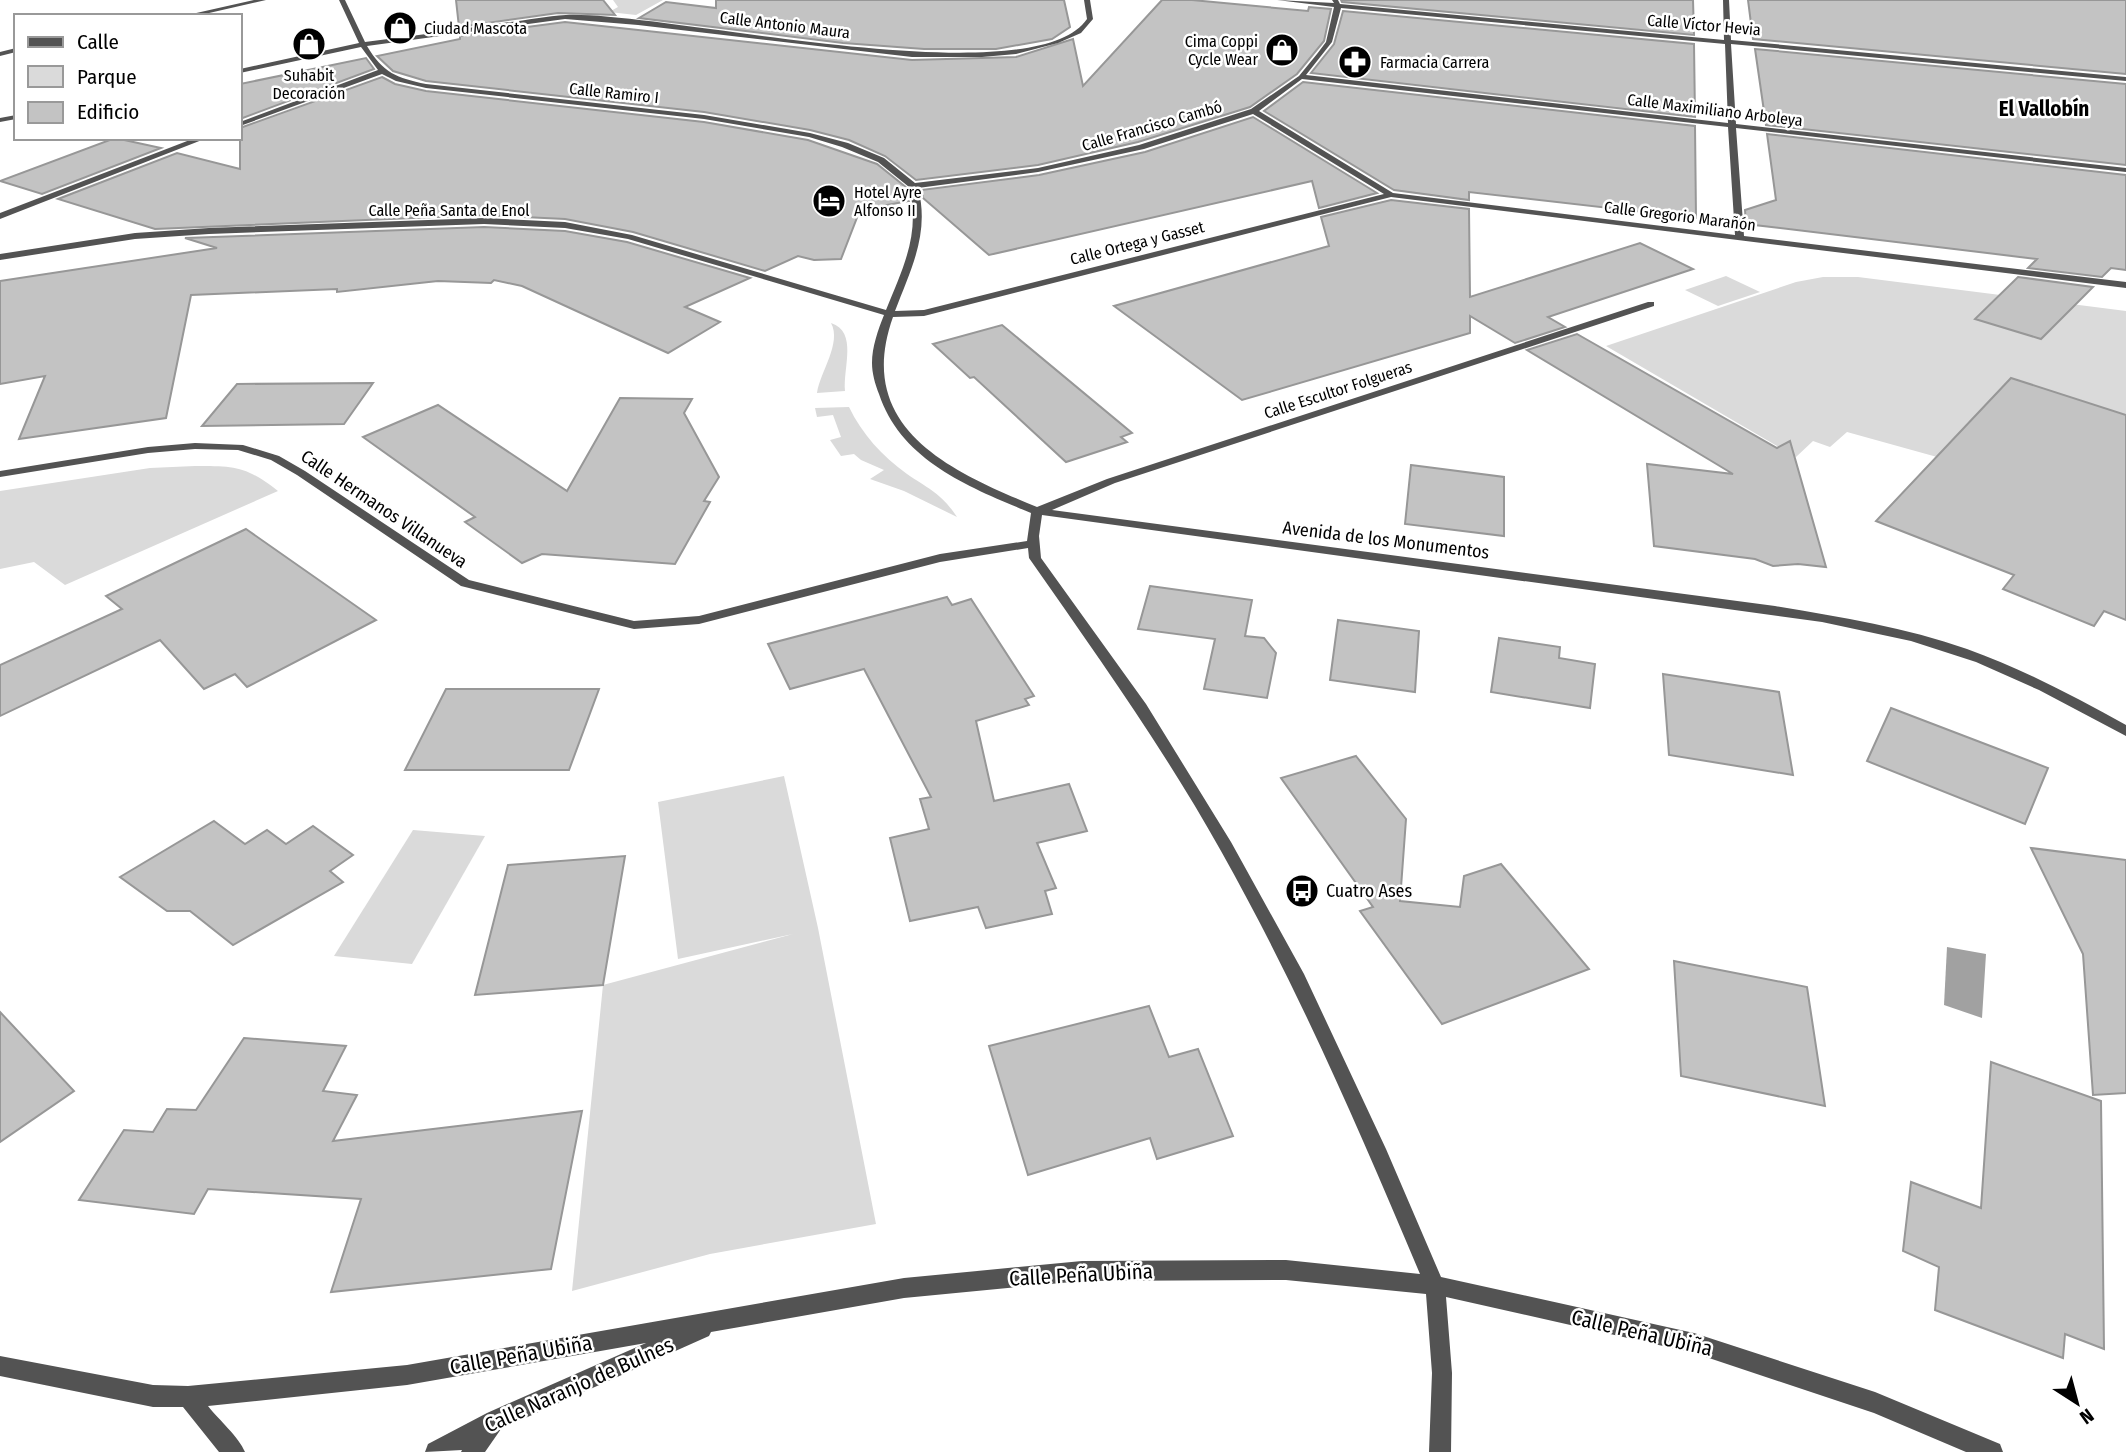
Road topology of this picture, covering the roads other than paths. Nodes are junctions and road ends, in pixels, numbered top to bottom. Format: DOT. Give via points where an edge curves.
graph roads {
  1 [pos="264,0"];
  2 [pos="342,0"];
  3 [pos="1087,0"];
  4 [pos="1280,0"];
  5 [pos="1726,0"];
  6 [pos="1336,3"];
  7 [pos="196,14"];
  8 [pos="1729,42"];
  9 [pos="365,44"];
  10 [pos="242,71"];
  11 [pos="382,71"];
  12 [pos="1301,77"];
  13 [pos="2126,79"];
  14 [pos="1254,111"];
  15 [pos="242,123"];
  16 [pos="1733,127"];
  17 [pos="198,140"];
  18 [pos="2126,170"];
  19 [pos="913,186"];
  20 [pos="1391,195"];
  21 [pos="0,216"];
  22 [pos="1740,239"];
  23 [pos="0,257"];
  24 [pos="2126,285"];
  25 [pos="1651,304"];
  26 [pos="889,314"];
  27 [pos="0,474"];
  28 [pos="1037,511"];
  29 [pos="1034,544"];
  30 [pos="2126,731"];
  31 [pos="1435,1285"];
  32 [pos="723,1320"];
  33 [pos="0,1366"];
  34 [pos="188,1397"];
  35 [pos="495,1421"];
  36 [pos="234,1452"];
  37 [pos="436,1452"];
  38 [pos="472,1452"];
  39 [pos="1440,1452"];
  40 [pos="1993,1452"];
  1 -- 7 [label="street"];
  2 -- 9 [label="street"];
  3 -- 9 [label="street, Calle Antonio Maura" via="1090,19 1076,33 1042,46 988,55 877,50 576,17"];
  4 -- 6 [label="street, Calle Víctor Hevia"];
  5 -- 8 [label="street"];
  6 -- 8 [label="street, Calle Víctor Hevia"];
  6 -- 12 [label="street, Calle Francisco Cambó" via="1329,42"];
  8 -- 13 [label="street, Calle Víctor Hevia"];
  8 -- 16 [label="street"];
  9 -- 10 [label="street"];
  9 -- 11 [label="street"];
  11 -- 15 [label="street"];
  11 -- 19 [label="street, Calle Ramiro I" via="426,86 704,117 810,135 881,160"];
  12 -- 14 [label="street, Calle Francisco Cambó"];
  12 -- 16 [label="street, Calle Maximiliano Arboleya"];
  14 -- 19 [label="street, Calle Francisco Cambó" via="1141,146 1038,170"];
  14 -- 20 [label="street, Calle Gregorio Marañón"];
  16 -- 18 [label="street, Calle Maximiliano Arboleya"];
  16 -- 22 [label="street"];
  17 -- 21 [label="street"];
  19 -- 26 [label="street, Avenida de los Monumentos" via="920,225"];
  20 -- 22 [label="street, Calle Gregorio Marañón"];
  20 -- 26 [label="street, Calle Ortega y Gasset" via="941,309"];
  22 -- 24 [label="street, Calle Gregorio Marañón"];
  23 -- 26 [label="street, Calle Peña Santa de Enol" via="135,236 209,231 484,221 565,225 629,237"];
  25 -- 28 [label="street, Calle Escultor Folgueras" via="1111,481"];
  26 -- 28 [label="street, Avenida de los Monumentos" via="876,362 884,402 900,430 925,455 989,492"];
  27 -- 29 [label="street, Calle Hermanos Villanueva" via="148,450 239,447 301,472 464,583 634,625 699,620 940,558"];
  28 -- 29 [label="street"];
  28 -- 30 [label="street, Avenida de los Monumentos" via="1867,626 1959,652 2049,689"];
  29 -- 31 [label="street" via="1035,558 1141,706 1296,974"];
  31 -- 32 [label="street, Calle Peña Ubiña" via="1286,1270 1082,1271 904,1288"];
  31 -- 39 [label="street" via="1442,1373"];
  31 -- 40 [label="street, Calle Peña Ubiña" via="1694,1343 1875,1403"];
  32 -- 34 [label="street, Calle Peña Ubiña" via="407,1375"];
  32 -- 35 [label="street, Calle Naranjo de Bulnes"];
  33 -- 34 [label="street, Calle Peña Ubiña" via="153,1396"];
  34 -- 36 [label="street"];
  35 -- 37 [label="street, Calle Naranjo de Bulnes"];
  35 -- 38 [label="street"];
}
